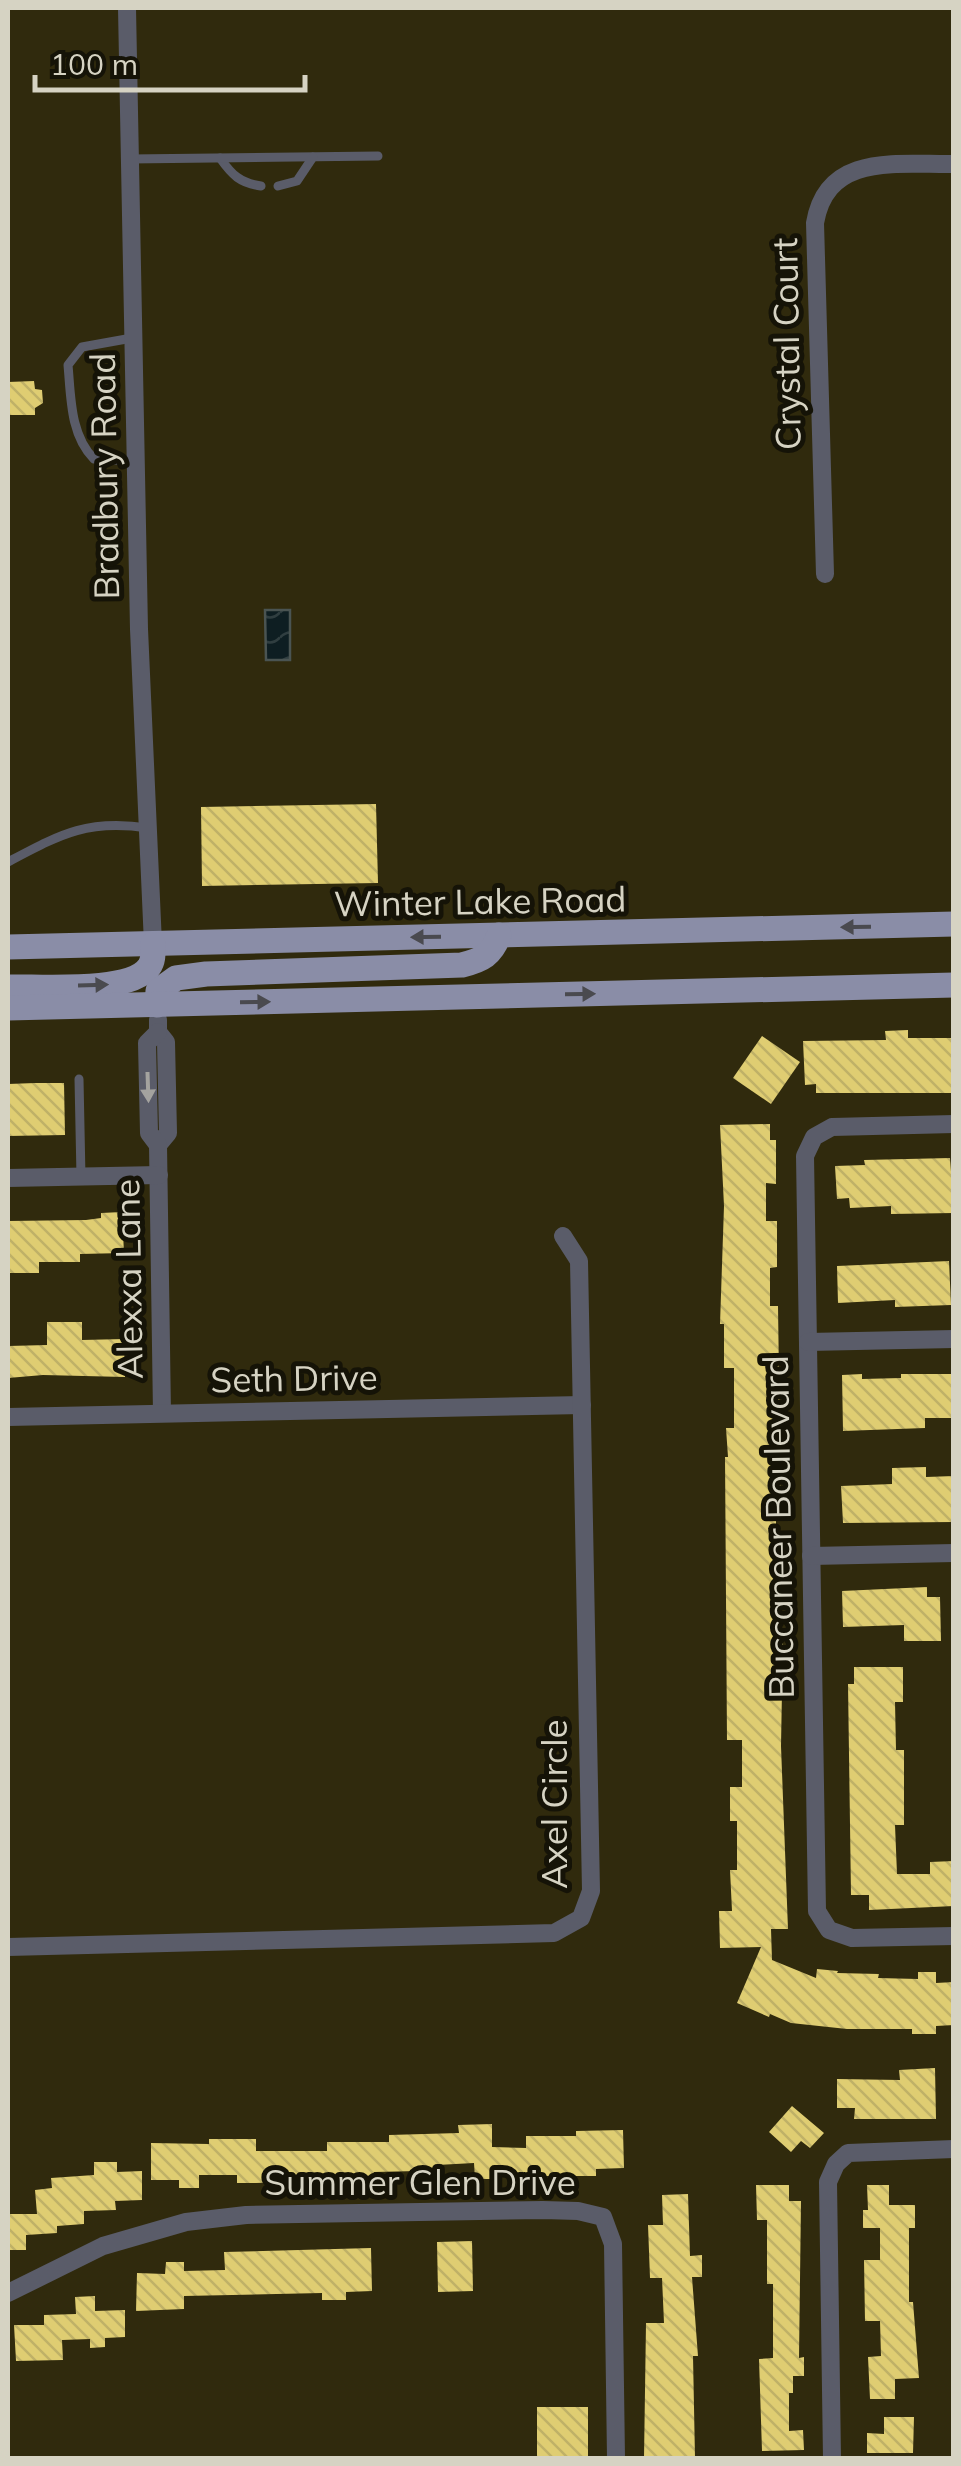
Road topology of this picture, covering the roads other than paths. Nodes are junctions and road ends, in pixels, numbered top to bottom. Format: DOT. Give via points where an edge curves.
graph roads {
  1 [pos="127,8"];
  2 [pos="378,156"];
  3 [pos="313,157"];
  4 [pos="220,158"];
  5 [pos="130,159"];
  6 [pos="954,164"];
  7 [pos="260,186"];
  8 [pos="278,186"];
  9 [pos="135,338"];
  10 [pos="138,461"];
  11 [pos="825,574"];
  12 [pos="148,828"];
  13 [pos="8,862"];
  14 [pos="954,924"];
  15 [pos="500,935"];
  16 [pos="153,944"];
  17 [pos="8,947"];
  18 [pos="954,985"];
  19 [pos="8,987"];
  20 [pos="157,1004"];
  21 [pos="8,1008"];
  22 [pos="79,1079"];
  23 [pos="954,1124"];
  24 [pos="159,1174"];
  25 [pos="81,1176"];
  26 [pos="8,1178"];
  27 [pos="563,1236"];
  28 [pos="954,1338"];
  29 [pos="808,1342"];
  30 [pos="582,1405"];
  31 [pos="162,1413"];
  32 [pos="8,1416"];
  33 [pos="954,1554"];
  34 [pos="811,1556"];
  35 [pos="954,1936"];
  36 [pos="8,1947"];
  37 [pos="954,2149"];
  38 [pos="8,2293"];
  39 [pos="616,2458"];
  40 [pos="832,2458"];
  1 -- 5 [label="street, Bradbury Road"];
  2 -- 3 [label="lane"];
  3 -- 4 [label="lane"];
  3 -- 8 [label="lane" via="297,181"];
  4 -- 5 [label="lane"];
  4 -- 7 [label="lane" via="244,184"];
  5 -- 9 [label="street, Bradbury Road"];
  6 -- 11 [label="street, Crystal Court" via="844,173 817,209"];
  9 -- 10 [label="street, Bradbury Road"];
  9 -- 10 [label="lane" via="82,347 68,365 83,448 94,459"];
  10 -- 12 [label="street, Bradbury Road"];
  12 -- 13 [label="lane" via="87,825"];
  12 -- 16 [label="street, Bradbury Road"];
  14 -- 15 [label="main road, Winter Lake Road, one-way"];
  15 -- 16 [label="main road, Winter Lake Road, one-way"];
  15 -- 20 [label="main road" via="494,951 462,965 206,974 176,978 158,990"];
  16 -- 17 [label="main road, Winter Lake Road"];
  19 -- 16 [label="main road, one-way" via="117,984 150,967"];
  20 -- 18 [label="main road, one-way"];
  20 -- 21 [label="main road"];
  20 -- 24 [label="street, Alexxa Lane" via="158,1032 147,1042 149,1132 158,1145"];
  22 -- 25 [label="lane"];
  23 -- 29 [label="street, Buccaneer Boulevard" via="832,1127 814,1138 805,1156"];
  24 -- 25 [label="street"];
  24 -- 31 [label="street, Alexxa Lane"];
  25 -- 26 [label="street"];
  27 -- 30 [label="street, Axel Circle" via="579,1261"];
  28 -- 29 [label="street"];
  29 -- 34 [label="street, Buccaneer Boulevard"];
  30 -- 31 [label="street, Seth Drive"];
  30 -- 36 [label="street, Axel Circle" via="591,1892 581,1918 554,1933"];
  31 -- 32 [label="street, Seth Drive"];
  33 -- 34 [label="street"];
  34 -- 35 [label="street, Buccaneer Boulevard" via="817,1911 829,1930 852,1938"];
  37 -- 40 [label="street" via="848,2153 828,2182"];
  38 -- 39 [label="street, Summer Glen Drive" via="104,2246 186,2222 543,2210 603,2217 613,2244"];
}
